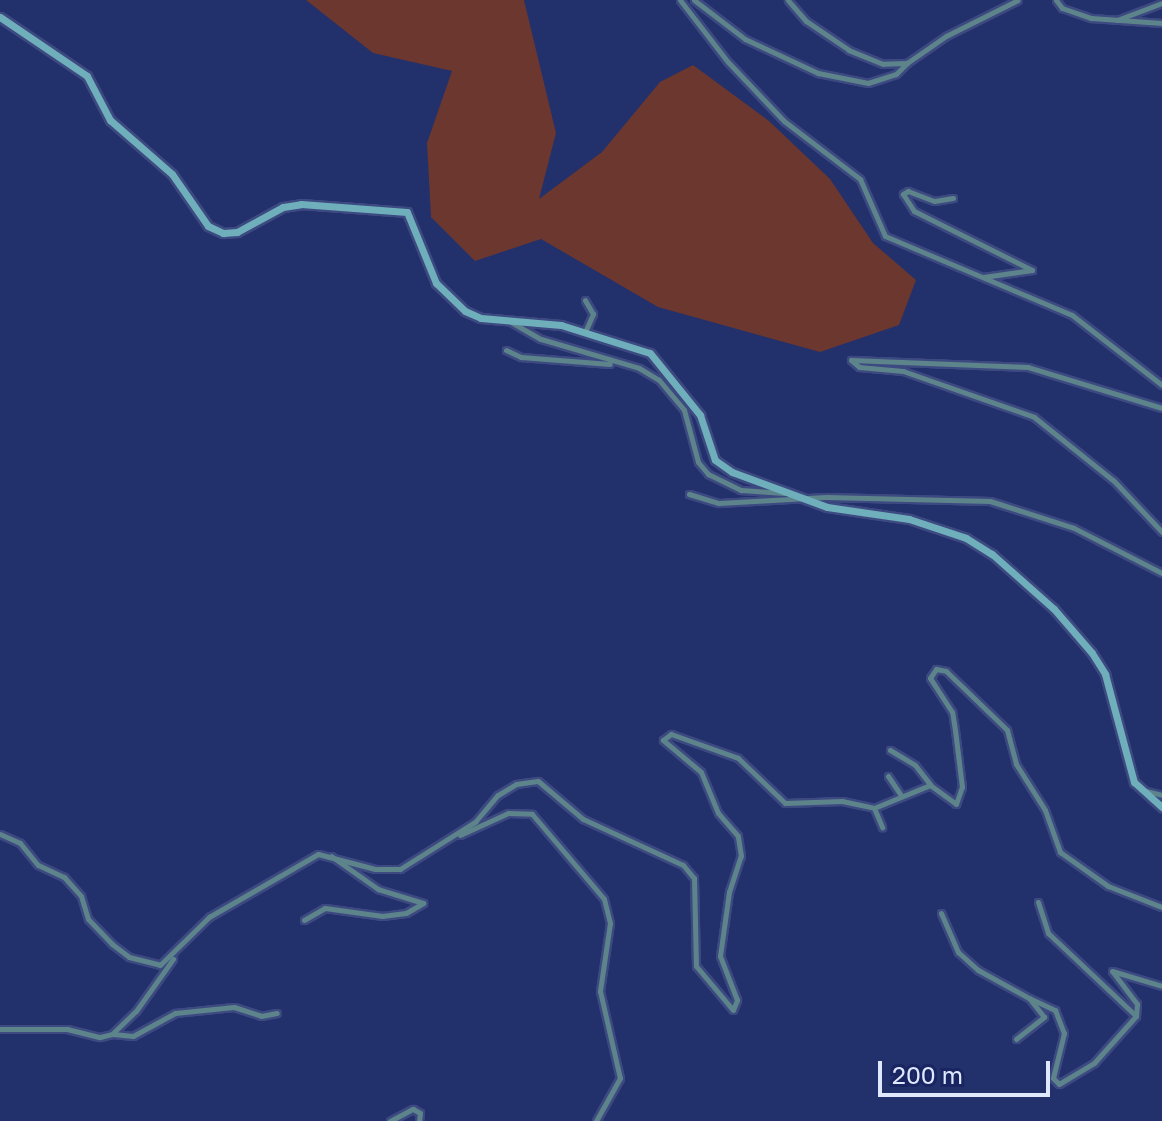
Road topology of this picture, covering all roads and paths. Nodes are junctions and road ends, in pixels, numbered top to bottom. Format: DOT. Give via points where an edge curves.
graph roads {
  1 [pos="680,0"];
  2 [pos="694,0"];
  3 [pos="788,0"];
  4 [pos="1018,0"];
  5 [pos="1056,0"];
  6 [pos="1162,3"];
  7 [pos="0,17"];
  8 [pos="1112,21"];
  9 [pos="1162,23"];
  10 [pos="907,63"];
  11 [pos="953,198"];
  12 [pos="978,277"];
  13 [pos="585,300"];
  14 [pos="506,320"];
  15 [pos="584,333"];
  16 [pos="506,350"];
  17 [pos="614,364"];
  18 [pos="1162,385"];
  19 [pos="1162,408"];
  20 [pos="689,494"];
  21 [pos="801,494"];
  22 [pos="810,499"];
  23 [pos="1162,532"];
  24 [pos="1162,573"];
  25 [pos="890,750"];
  26 [pos="888,776"];
  27 [pos="930,785"];
  28 [pos="1141,790"];
  29 [pos="901,795"];
  30 [pos="1162,795"];
  31 [pos="1162,807"];
  32 [pos="874,808"];
  33 [pos="882,827"];
  34 [pos="0,834"];
  35 [pos="458,835"];
  36 [pos="327,854"];
  37 [pos="1038,902"];
  38 [pos="1162,907"];
  39 [pos="941,913"];
  40 [pos="304,920"];
  41 [pos="175,955"];
  42 [pos="1162,986"];
  43 [pos="1029,998"];
  44 [pos="277,1013"];
  45 [pos="1136,1016"];
  46 [pos="0,1029"];
  47 [pos="112,1034"];
  48 [pos="1016,1039"];
  49 [pos="390,1121"];
  50 [pos="419,1121"];
  51 [pos="596,1121"];
  1 -- 12 [label="street" via="728,62 784,121 860,179 885,236"];
  2 -- 10 [label="street" via="745,39 818,73 868,83 896,74"];
  3 -- 10 [label="street" via="806,21 849,50 883,64"];
  4 -- 10 [label="street" via="946,36"];
  5 -- 8 [label="street" via="1071,12"];
  6 -- 8 [label="street"];
  7 -- 14 [label="street" via="87,76 110,120 172,174 208,226 237,232 283,207 301,204 399,209 414,221 436,283 465,311"];
  8 -- 9 [label="street"];
  11 -- 12 [label="street" via="934,201 908,191 903,194 914,211 1032,270"];
  12 -- 18 [label="street" via="1072,315"];
  13 -- 15 [label="street" via="593,314"];
  14 -- 15 [label="street" via="561,325"];
  14 -- 17 [label="street" via="541,339"];
  15 -- 21 [label="street" via="650,353 700,415 715,460 732,472"];
  16 -- 17 [label="street" via="521,357"];
  17 -- 21 [label="street" via="639,368 659,380 684,410 698,462 708,474 741,490"];
  19 -- 23 [label="street" via="1028,367 851,360 859,367 903,371 1034,417 1114,481"];
  20 -- 22 [label="street" via="719,503"];
  21 -- 22 [label="street"];
  22 -- 24 [label="street" via="990,501 1074,528"];
  22 -- 28 [label="street" via="863,515 909,519 966,538 992,554 1054,609 1098,663 1134,782"];
  25 -- 27 [label="street" via="915,765"];
  26 -- 29 [label="street"];
  27 -- 29 [label="street"];
  27 -- 38 [label="street" via="956,804 961,800 952,712 930,678 936,669 946,671 1007,730 1016,764 1045,810 1060,852 1108,886"];
  28 -- 30 [label="street"];
  28 -- 31 [label="street"];
  29 -- 32 [label="street"];
  32 -- 33 [label="street"];
  32 -- 35 [label="street" via="842,801 785,803 738,758 671,734 663,740 701,772 718,813 738,836 741,856 729,892 720,956 737,1000 733,1010 696,966 698,892 683,865 583,819 538,781 516,784 498,795"];
  34 -- 41 [label="street" via="20,843 38,865 64,877 81,896 91,922 129,957 160,965"];
  35 -- 36 [label="street" via="388,871"];
  35 -- 51 [label="street" via="508,813 532,814 604,899 610,923 600,991 620,1078"];
  36 -- 40 [label="street" via="378,889 423,903 406,913 382,916 320,908"];
  36 -- 41 [label="street" via="209,917"];
  37 -- 45 [label="street" via="1048,933"];
  39 -- 43 [label="street" via="955,948 966,959"];
  41 -- 47 [label="street" via="136,1011"];
  42 -- 45 [label="street" via="1112,971 1137,1004"];
  43 -- 45 [label="street" via="1045,1003 1062,1023 1063,1054 1053,1083 1094,1063"];
  43 -- 48 [label="street" via="1044,1017"];
  44 -- 47 [label="street" via="261,1016 234,1007 175,1013 133,1036"];
  46 -- 47 [label="street"];
  49 -- 50 [label="street" via="413,1109 420,1113"];
}
